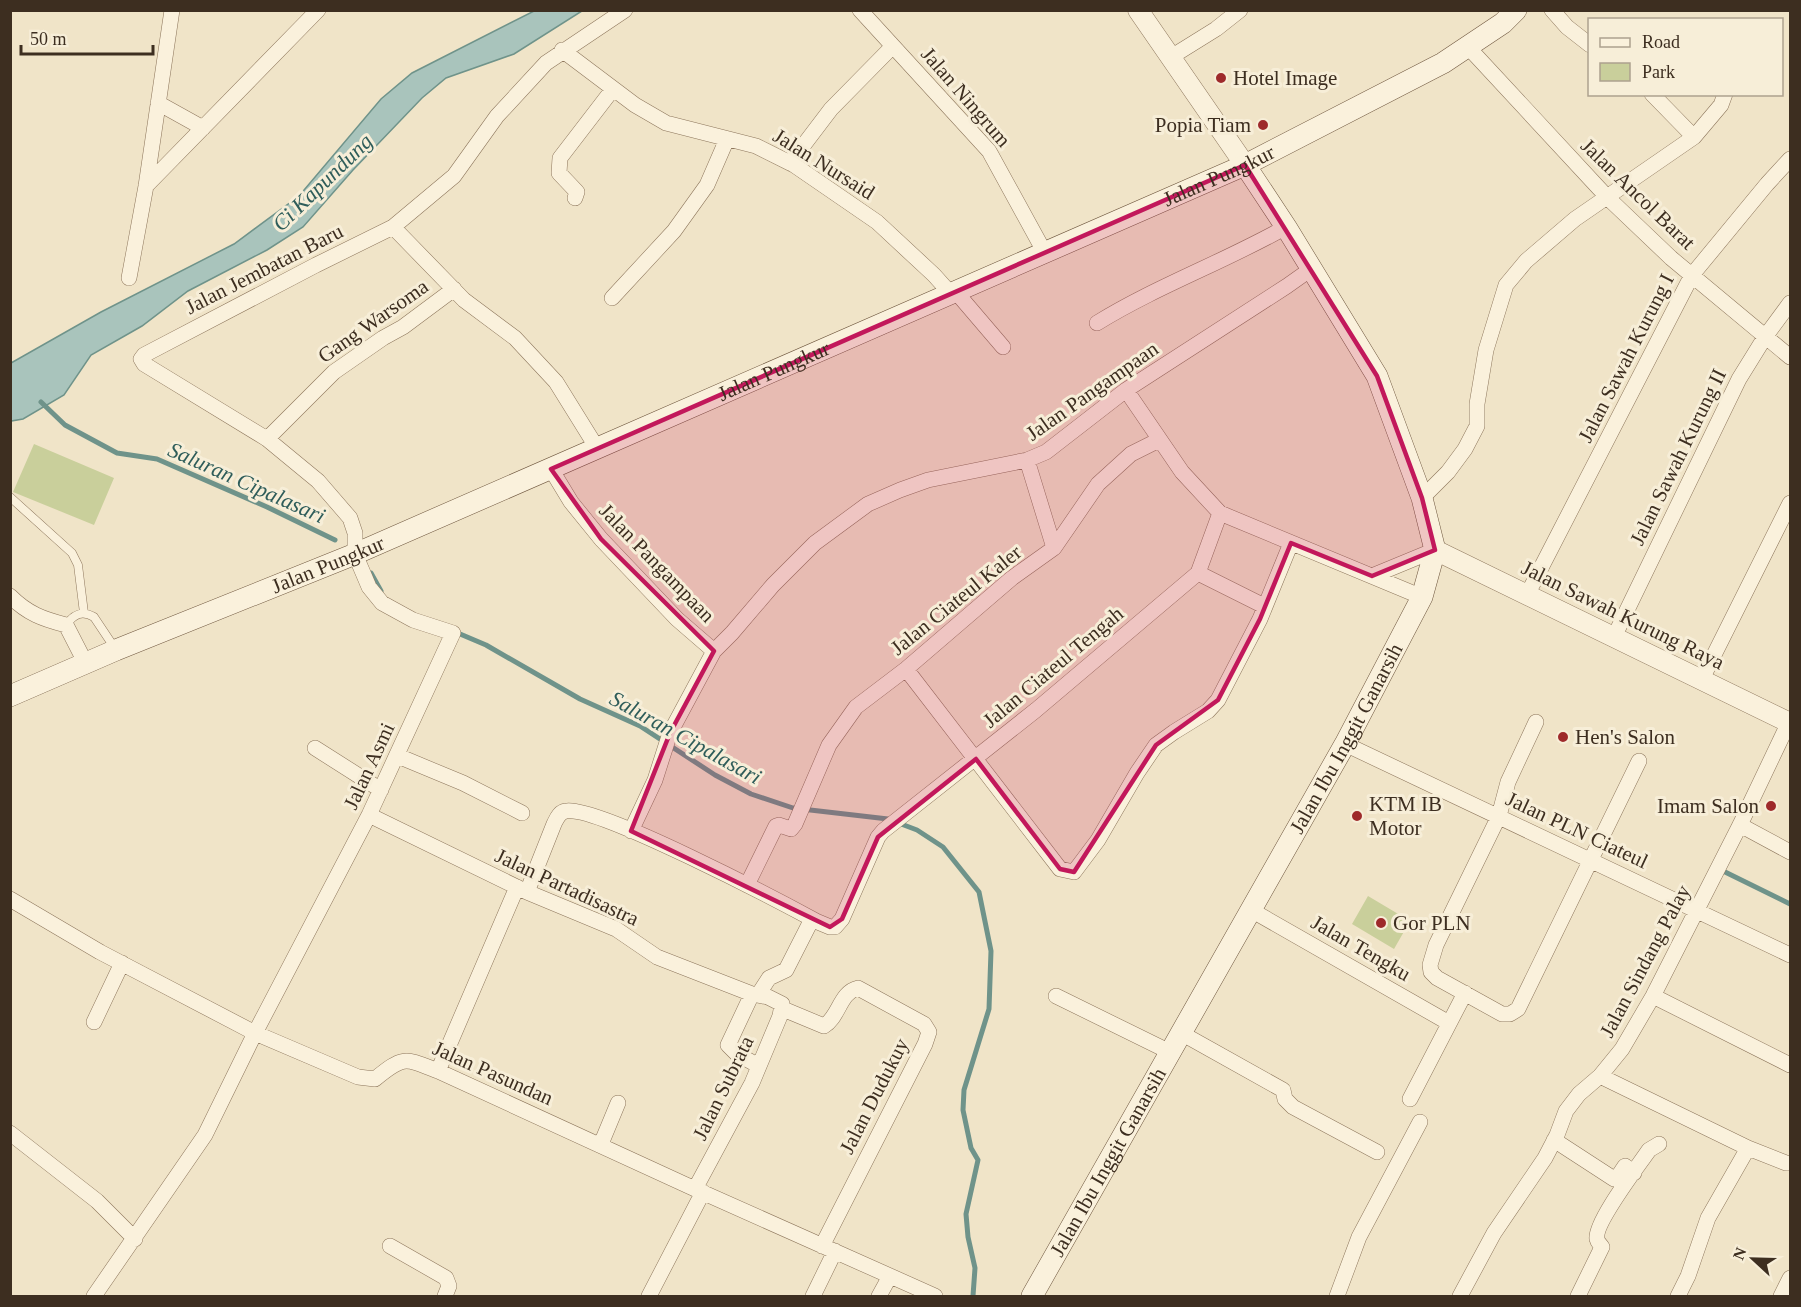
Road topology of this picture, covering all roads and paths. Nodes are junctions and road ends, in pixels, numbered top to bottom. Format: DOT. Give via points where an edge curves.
graph roads {
  1 [pos="172,10"];
  2 [pos="318,10"];
  3 [pos="625,10"];
  4 [pos="860,10"];
  5 [pos="1138,10"];
  6 [pos="1240,10"];
  7 [pos="1516,10"];
  8 [pos="1552,10"];
  9 [pos="1588,43"];
  10 [pos="893,46"];
  11 [pos="1468,47"];
  12 [pos="562,50"];
  13 [pos="1171,57"];
  14 [pos="613,89"];
  15 [pos="1654,96"];
  16 [pos="1724,96"];
  17 [pos="158,103"];
  18 [pos="203,128"];
  19 [pos="1694,137"];
  20 [pos="727,139"];
  21 [pos="1791,159"];
  22 [pos="790,163"];
  23 [pos="1245,165"];
  24 [pos="146,186"];
  25 [pos="575,198"];
  26 [pos="1608,198"];
  27 [pos="1286,227"];
  28 [pos="393,228"];
  29 [pos="1046,253"];
  30 [pos="1311,268"];
  31 [pos="1692,275"];
  32 [pos="129,278"];
  33 [pos="454,289"];
  34 [pos="953,293"];
  35 [pos="612,298"];
  36 [pos="1791,303"];
  37 [pos="1097,323"];
  38 [pos="1765,338"];
  39 [pos="1003,347"];
  40 [pos="1791,357"];
  41 [pos="1126,390"];
  42 [pos="267,438"];
  43 [pos="1159,440"];
  44 [pos="597,448"];
  45 [pos="1027,460"];
  46 [pos="550,469"];
  47 [pos="10,497"];
  48 [pos="1422,498"];
  49 [pos="1791,503"];
  50 [pos="1220,513"];
  51 [pos="1291,543"];
  52 [pos="1054,548"];
  53 [pos="1435,550"];
  54 [pos="355,554"];
  55 [pos="1198,573"];
  56 [pos="1372,576"];
  57 [pos="1527,595"];
  58 [pos="10,596"];
  59 [pos="1422,597"];
  60 [pos="1264,606"];
  61 [pos="84,613"];
  62 [pos="66,625"];
  63 [pos="1614,637"];
  64 [pos="116,650"];
  65 [pos="714,651"];
  66 [pos="86,664"];
  67 [pos="906,669"];
  68 [pos="1702,679"];
  69 [pos="10,696"];
  70 [pos="1790,721"];
  71 [pos="1536,722"];
  72 [pos="1345,744"];
  73 [pos="315,748"];
  74 [pos="398,756"];
  75 [pos="976,759"];
  76 [pos="1639,761"];
  77 [pos="381,790"];
  78 [pos="522,813"];
  79 [pos="369,815"];
  80 [pos="1499,816"];
  81 [pos="1740,825"];
  82 [pos="631,831"];
  83 [pos="1791,852"];
  84 [pos="1591,859"];
  85 [pos="747,885"];
  86 [pos="522,890"];
  87 [pos="10,899"];
  88 [pos="1251,910"];
  89 [pos="1697,910"];
  90 [pos="812,918"];
  91 [pos="1791,955"];
  92 [pos="122,963"];
  93 [pos="1465,993"];
  94 [pos="755,995"];
  95 [pos="1056,996"];
  96 [pos="1653,996"];
  97 [pos="782,1006"];
  98 [pos="94,1022"];
  99 [pos="1449,1023"];
  100 [pos="255,1033"];
  101 [pos="1181,1033"];
  102 [pos="1170,1052"];
  103 [pos="1791,1065"];
  104 [pos="759,1066"];
  105 [pos="438,1071"];
  106 [pos="1600,1076"];
  107 [pos="1410,1099"];
  108 [pos="618,1103"];
  109 [pos="1420,1122"];
  110 [pos="10,1133"];
  111 [pos="1554,1140"];
  112 [pos="600,1144"];
  113 [pos="1659,1144"];
  114 [pos="1748,1148"];
  115 [pos="1377,1152"];
  116 [pos="1786,1163"];
  117 [pos="1634,1173"];
  118 [pos="699,1191"];
  119 [pos="135,1239"];
  120 [pos="390,1246"];
  121 [pos="828,1249"];
  122 [pos="891,1276"];
  123 [pos="1791,1278"];
  124 [pos="94,1296"];
  125 [pos="445,1296"];
  126 [pos="649,1296"];
  127 [pos="813,1296"];
  128 [pos="879,1296"];
  129 [pos="935,1296"];
  130 [pos="1032,1296"];
  131 [pos="1336,1296"];
  132 [pos="1460,1296"];
  133 [pos="1578,1296"];
  134 [pos="1678,1296"];
  135 [pos="1781,1296"];
  1 -- 17 [label="street"];
  2 -- 18 [label="street"];
  3 -- 12 [label="street, Jalan Jembatan Baru"];
  4 -- 10 [label="street, Jalan Ningrum"];
  5 -- 13 [label="street"];
  6 -- 13 [label="street"];
  7 -- 11 [label="main road, Jalan Pungkur"];
  8 -- 9 [label="street"];
  10 -- 22 [label="street" via="831,109"];
  10 -- 29 [label="street, Jalan Ningrum" via="989,151"];
  11 -- 23 [label="main road, Jalan Pungkur"];
  11 -- 26 [label="street, Jalan Ancol Barat"];
  12 -- 14 [label="street, Jalan Nursaid"];
  12 -- 28 [label="street, Jalan Jembatan Baru" via="497,116 454,176"];
  13 -- 23 [label="street"];
  14 -- 20 [label="street, Jalan Nursaid" via="666,123"];
  14 -- 25 [label="street" via="560,158 559,173 577,192"];
  15 -- 19 [label="street"];
  16 -- 19 [label="street"];
  17 -- 18 [label="street"];
  17 -- 24 [label="street"];
  18 -- 24 [label="street"];
  19 -- 26 [label="street"];
  20 -- 22 [label="street, Jalan Nursaid" via="756,146"];
  20 -- 35 [label="street" via="707,185 674,231"];
  21 -- 31 [label="street, Jalan Sawah Kurung I"];
  22 -- 34 [label="street, Jalan Nursaid" via="877,222"];
  23 -- 27 [label="main road, Jalan Ibu Inggit Ganarsih"];
  23 -- 29 [label="main road, Jalan Pungkur"];
  24 -- 32 [label="street"];
  26 -- 31 [label="street, Jalan Ancol Barat"];
  26 -- 48 [label="street" via="1575,219 1526,261 1506,285 1486,350 1477,426 1448,472"];
  27 -- 30 [label="main road, Jalan Ibu Inggit Ganarsih"];
  27 -- 37 [label="street"];
  28 -- 33 [label="street"];
  28 -- 42 [label="street, Jalan Jembatan Baru" via="144,355 141,360"];
  29 -- 34 [label="main road, Jalan Pungkur"];
  30 -- 41 [label="street, Jalan Pangampaan"];
  30 -- 48 [label="main road, Jalan Ibu Inggit Ganarsih" via="1377,376"];
  31 -- 38 [label="street, Jalan Ancol Barat"];
  31 -- 57 [label="street, Jalan Sawah Kurung I"];
  33 -- 42 [label="street, Gang Warsoma" via="334,372"];
  33 -- 44 [label="street" via="515,338 556,382"];
  34 -- 39 [label="street, Jalan Nursaid"];
  34 -- 44 [label="main road, Jalan Pungkur"];
  36 -- 38 [label="street, Jalan Sawah Kurung II"];
  38 -- 40 [label="street, Jalan Ancol Barat"];
  38 -- 63 [label="street, Jalan Sawah Kurung II" via="1739,380"];
  41 -- 43 [label="street"];
  41 -- 45 [label="street, Jalan Pangampaan" via="1046,452"];
  42 -- 54 [label="street, Jalan Jembatan Baru" via="318,481 350,518"];
  43 -- 50 [label="street"];
  43 -- 52 [label="street, Jalan Ciateul Kaler" via="1131,454 1098,484"];
  44 -- 46 [label="main road, Jalan Pungkur"];
  45 -- 52 [label="street"];
  45 -- 65 [label="street, Jalan Pangampaan" via="928,480 868,504 815,543"];
  46 -- 54 [label="main road, Jalan Pungkur"];
  46 -- 65 [label="street, Jalan Pangampaan" via="601,539 677,620"];
  47 -- 61 [label="lane" via="72,553 78,565"];
  48 -- 53 [label="main road, Jalan Ibu Inggit Ganarsih"];
  49 -- 68 [label="street"];
  50 -- 51 [label="street"];
  50 -- 55 [label="street, Jalan Ciateul Tengah"];
  51 -- 56 [label="street"];
  51 -- 60 [label="street"];
  52 -- 67 [label="street, Jalan Ciateul Kaler" via="1012,578"];
  53 -- 56 [label="street"];
  53 -- 57 [label="street, Jalan Sawah Kurung Raya"];
  53 -- 59 [label="main road, Jalan Ibu Inggit Ganarsih"];
  54 -- 64 [label="main road, Jalan Pungkur"];
  54 -- 74 [label="street, Jalan Asmi" via="369,587 382,603 413,620 453,633"];
  55 -- 60 [label="street"];
  55 -- 75 [label="street, Jalan Ciateul Tengah"];
  56 -- 59 [label="street"];
  57 -- 63 [label="street, Jalan Sawah Kurung Raya"];
  58 -- 62 [label="street" via="39,617"];
  59 -- 72 [label="main road, Jalan Ibu Inggit Ganarsih"];
  60 -- 75 [label="street" via="1213,707 1156,745 1074,872 1060,869"];
  61 -- 62 [label="lane" via="71,618"];
  61 -- 64 [label="lane" via="94,617"];
  62 -- 66 [label="street"];
  63 -- 68 [label="street, Jalan Sawah Kurung Raya"];
  64 -- 66 [label="main road, Jalan Pungkur"];
  65 -- 82 [label="street" via="670,733 655,780"];
  66 -- 69 [label="main road, Jalan Pungkur"];
  67 -- 75 [label="street"];
  67 -- 85 [label="street, Jalan Ciateul Kaler" via="856,707 829,746 792,829 776,826"];
  68 -- 70 [label="street, Jalan Sawah Kurung Raya"];
  70 -- 81 [label="street, Jalan Sindang Palay"];
  71 -- 80 [label="street" via="1508,782"];
  72 -- 80 [label="street, Jalan PLN Ciateul"];
  72 -- 88 [label="main road, Jalan Ibu Inggit Ganarsih"];
  73 -- 77 [label="street"];
  74 -- 77 [label="street, Jalan Asmi"];
  74 -- 78 [label="street"];
  75 -- 90 [label="street, Jalan Ciateul Tengah" via="878,837 839,925 830,927"];
  76 -- 84 [label="street"];
  77 -- 79 [label="street, Jalan Asmi"];
  79 -- 86 [label="street, Jalan Partadisastra"];
  79 -- 100 [label="street, Jalan Asmi"];
  80 -- 84 [label="street, Jalan PLN Ciateul"];
  80 -- 93 [label="street" via="1430,965 1437,978"];
  81 -- 83 [label="street"];
  81 -- 89 [label="street, Jalan Sindang Palay"];
  82 -- 85 [label="street"];
  82 -- 86 [label="street" via="600,817 567,810 560,813"];
  84 -- 89 [label="street, Jalan PLN Ciateul"];
  84 -- 93 [label="street" via="1518,1009 1502,1014"];
  85 -- 90 [label="street"];
  86 -- 94 [label="street, Jalan Partadisastra" via="616,929 657,957"];
  86 -- 105 [label="street"];
  87 -- 92 [label="street, Jalan Pasundan"];
  88 -- 99 [label="street, Jalan Tengku"];
  88 -- 101 [label="main road, Jalan Ibu Inggit Ganarsih"];
  89 -- 91 [label="street, Jalan PLN Ciateul"];
  89 -- 96 [label="street, Jalan Sindang Palay"];
  90 -- 94 [label="street" via="786,970 769,978"];
  92 -- 98 [label="street"];
  92 -- 100 [label="street, Jalan Pasundan"];
  93 -- 99 [label="street"];
  94 -- 97 [label="street, Jalan Partadisastra" via="772,998"];
  94 -- 104 [label="street" via="728,1045"];
  95 -- 102 [label="street"];
  96 -- 103 [label="street"];
  96 -- 106 [label="street, Jalan Sindang Palay" via="1623,1049"];
  97 -- 104 [label="street, Jalan Subrata"];
  97 -- 121 [label="street, Jalan Dudukuy" via="824,1026 849,991 858,988 924,1024 929,1032"];
  99 -- 107 [label="street"];
  100 -- 105 [label="street, Jalan Pasundan" via="358,1077 375,1079 404,1060"];
  100 -- 119 [label="street, Jalan Asmi" via="205,1135"];
  101 -- 102 [label="main road, Jalan Ibu Inggit Ganarsih"];
  101 -- 115 [label="street" via="1283,1090 1293,1107"];
  102 -- 130 [label="main road, Jalan Ibu Inggit Ganarsih"];
  104 -- 118 [label="street, Jalan Subrata"];
  105 -- 112 [label="street, Jalan Pasundan"];
  106 -- 111 [label="street, Jalan Sindang Palay" via="1571,1103"];
  106 -- 114 [label="street"];
  108 -- 112 [label="street"];
  109 -- 131 [label="street" via="1359,1237"];
  110 -- 119 [label="street" via="97,1201"];
  111 -- 117 [label="street" via="1615,1179 1625,1166"];
  111 -- 132 [label="street, Jalan Sindang Palay" via="1494,1233"];
  112 -- 118 [label="street, Jalan Pasundan"];
  113 -- 117 [label="street" via="1649,1150"];
  114 -- 116 [label="street"];
  114 -- 134 [label="street" via="1707,1218"];
  117 -- 133 [label="street" via="1598,1232 1602,1247"];
  118 -- 121 [label="street, Jalan Pasundan"];
  118 -- 126 [label="street, Jalan Subrata"];
  119 -- 124 [label="street, Jalan Asmi"];
  120 -- 125 [label="street" via="446,1278 449,1286"];
  121 -- 122 [label="street, Jalan Pasundan"];
  121 -- 127 [label="street"];
  122 -- 128 [label="street"];
  122 -- 129 [label="street, Jalan Pasundan"];
  123 -- 135 [label="street"];
}
